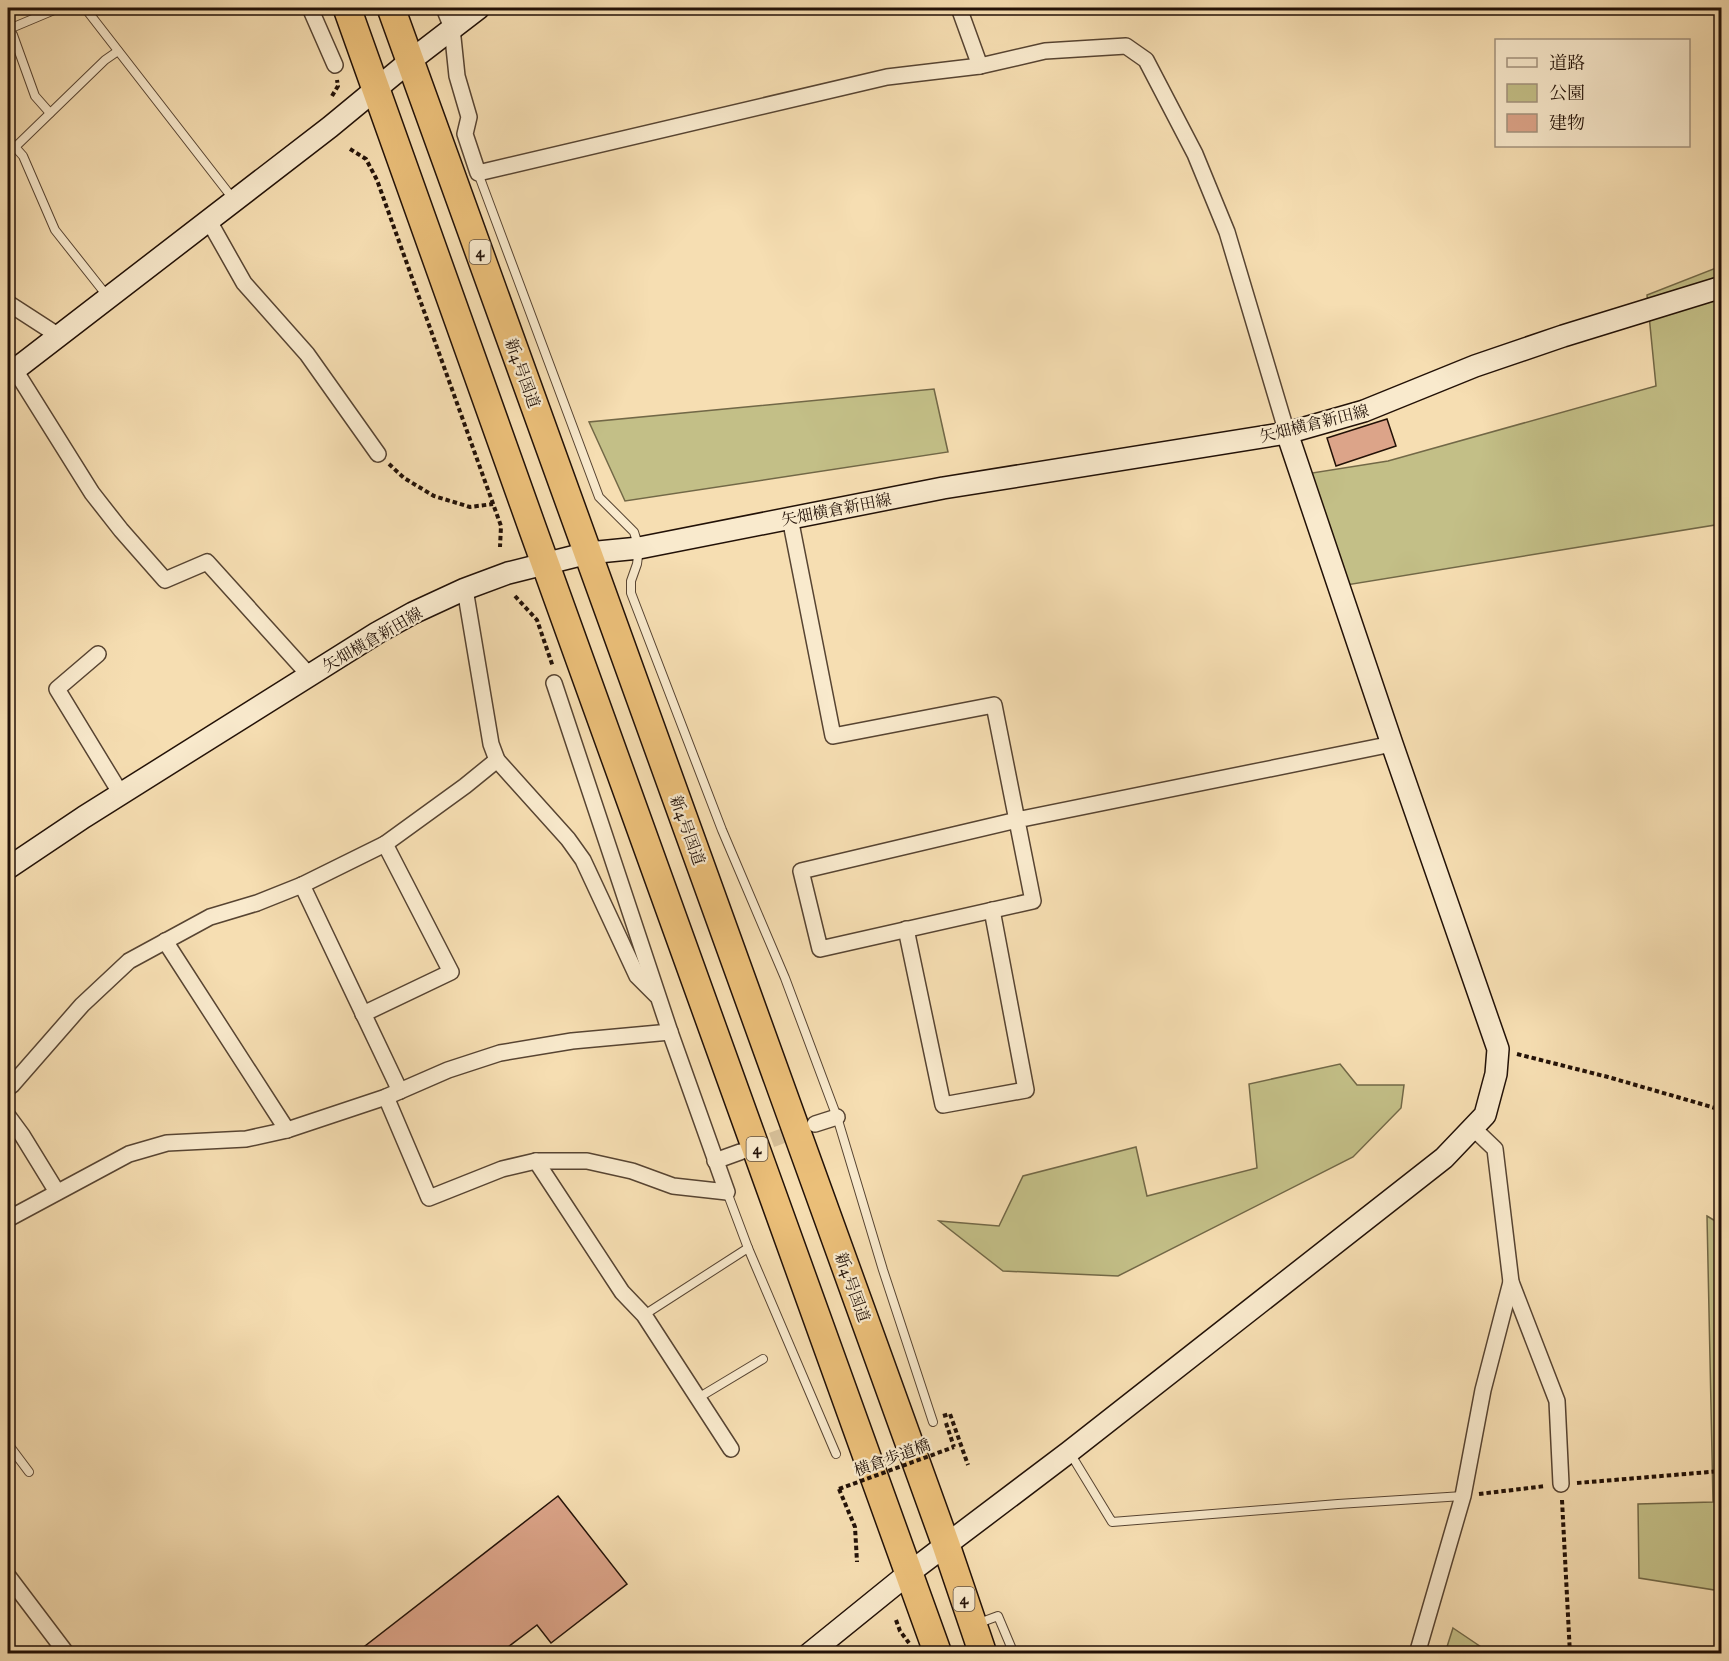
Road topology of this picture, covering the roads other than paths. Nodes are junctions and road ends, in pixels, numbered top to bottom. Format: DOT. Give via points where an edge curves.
graph roads {
  1 [pos="59,8"];
  2 [pos="85,8"];
  3 [pos="310,8"];
  4 [pos="347,8"];
  5 [pos="391,8"];
  6 [pos="444,8"];
  7 [pos="479,8"];
  8 [pos="959,8"];
  9 [pos="8,28"];
  10 [pos="452,28"];
  11 [pos="118,51"];
  12 [pos="410,61"];
  13 [pos="335,65"];
  14 [pos="980,66"];
  15 [pos="377,89"];
  16 [pos="50,113"];
  17 [pos="15,147"];
  18 [pos="8,154"];
  19 [pos="478,173"];
  20 [pos="235,201"];
  21 [pos="209,221"];
  22 [pos="1722,287"];
  23 [pos="108,298"];
  24 [pos="8,303"];
  25 [pos="59,336"];
  26 [pos="11,373"];
  27 [pos="1287,433"];
  28 [pos="378,454"];
  29 [pos="789,518"];
  30 [pos="639,548"];
  31 [pos="588,553"];
  32 [pos="546,563"];
  33 [pos="465,589"];
  34 [pos="98,654"];
  35 [pos="309,675"];
  36 [pos="554,683"];
  37 [pos="1392,744"];
  38 [pos="497,760"];
  39 [pos="121,794"];
  40 [pos="1017,820"];
  41 [pos="385,844"];
  42 [pos="8,868"];
  43 [pos="302,885"];
  44 [pos="992,910"];
  45 [pos="906,929"];
  46 [pos="165,941"];
  47 [pos="658,997"];
  48 [pos="363,1014"];
  49 [pos="669,1032"];
  50 [pos="8,1088"];
  51 [pos="393,1094"];
  52 [pos="8,1116"];
  53 [pos="837,1116"];
  54 [pos="815,1124"];
  55 [pos="1473,1128"];
  56 [pos="287,1130"];
  57 [pos="740,1152"];
  58 [pos="536,1161"];
  59 [pos="715,1161"];
  60 [pos="57,1192"];
  61 [pos="727,1192"];
  62 [pos="8,1219"];
  63 [pos="748,1248"];
  64 [pos="1511,1282"];
  65 [pos="644,1315"];
  66 [pos="763,1359"];
  67 [pos="698,1398"];
  68 [pos="933,1422"];
  69 [pos="8,1444"];
  70 [pos="731,1449"];
  71 [pos="1069,1452"];
  72 [pos="836,1454"];
  73 [pos="29,1472"];
  74 [pos="1562,1484"];
  75 [pos="1463,1496"];
  76 [pos="946,1545"];
  77 [pos="909,1573"];
  78 [pos="8,1576"];
  79 [pos="973,1626"];
  80 [pos="67,1653"];
  81 [pos="809,1653"];
  82 [pos="938,1653"];
  83 [pos="983,1653"];
  84 [pos="1014,1653"];
  85 [pos="1418,1653"];
  1 -- 9 [label="lane"];
  2 -- 11 [label="lane"];
  3 -- 13 [label="street"];
  4 -- 15 [label="highway, 4"];
  5 -- 12 [label="highway, 新4号国道 / 4"];
  6 -- 10 [label="street"];
  7 -- 10 [label="street"];
  8 -- 14 [label="street"];
  9 -- 16 [label="lane" via="35,96"];
  10 -- 12 [label="street"];
  10 -- 19 [label="street" via="457,76 469,117 465,134"];
  11 -- 16 [label="lane"];
  11 -- 20 [label="lane"];
  12 -- 15 [label="street"];
  12 -- 31 [label="highway, 新4号国道 / 4"];
  14 -- 19 [label="street" via="887,77"];
  14 -- 27 [label="street" via="1045,51 1126,46 1146,60 1195,154 1227,232"];
  15 -- 20 [label="street"];
  15 -- 32 [label="highway, 4"];
  16 -- 17 [label="lane"];
  17 -- 18 [label="lane"];
  17 -- 23 [label="lane" via="23,156 55,230"];
  19 -- 30 [label="lane" via="599,497 634,532"];
  20 -- 21 [label="street"];
  21 -- 23 [label="street"];
  21 -- 28 [label="street" via="244,283 307,354"];
  22 -- 27 [label="street, 矢畑横倉新田線" via="1563,336 1364,411"];
  23 -- 25 [label="street"];
  24 -- 25 [label="street"];
  25 -- 26 [label="street"];
  26 -- 35 [label="street" via="92,493 165,580 207,562"];
  27 -- 29 [label="street, 矢畑横倉新田線" via="943,488"];
  27 -- 37 [label="street"];
  29 -- 30 [label="street, 矢畑横倉新田線"];
  29 -- 40 [label="street" via="833,736 994,705"];
  30 -- 31 [label="street, 矢畑横倉新田線"];
  30 -- 53 [label="lane" via="631,593"];
  31 -- 32 [label="street, 矢畑横倉新田線"];
  31 -- 76 [label="highway, 新4号国道 / 4"];
  32 -- 33 [label="street, 矢畑横倉新田線"];
  32 -- 77 [label="highway, 4"];
  33 -- 35 [label="street, 矢畑横倉新田線" via="404,618"];
  33 -- 38 [label="street"];
  34 -- 39 [label="street" via="57,688"];
  35 -- 39 [label="street, 矢畑横倉新田線"];
  36 -- 47 [label="street"];
  37 -- 40 [label="street"];
  37 -- 55 [label="street" via="1498,1049 1485,1115"];
  38 -- 41 [label="street"];
  38 -- 47 [label="street" via="583,860 637,976"];
  39 -- 42 [label="street, 矢畑横倉新田線"];
  40 -- 44 [label="street" via="1033,901"];
  40 -- 45 [label="street" via="801,871 820,949"];
  41 -- 43 [label="street"];
  41 -- 48 [label="street" via="451,972"];
  43 -- 46 [label="street" via="210,917"];
  43 -- 48 [label="street"];
  44 -- 45 [label="street"];
  44 -- 45 [label="street" via="1026,1090 943,1105"];
  46 -- 50 [label="street" via="129,960 82,1005"];
  46 -- 56 [label="street"];
  47 -- 49 [label="street"];
  48 -- 51 [label="street"];
  49 -- 51 [label="street" via="572,1041 500,1053"];
  49 -- 59 [label="street"];
  51 -- 56 [label="street"];
  51 -- 58 [label="street" via="429,1198 502,1169"];
  52 -- 60 [label="street"];
  53 -- 54 [label="street"];
  53 -- 68 [label="lane"];
  55 -- 64 [label="street" via="1495,1149"];
  55 -- 71 [label="street" via="1444,1158"];
  56 -- 60 [label="street" via="246,1139 167,1143 129,1154"];
  57 -- 59 [label="street"];
  58 -- 61 [label="street" via="587,1161 673,1186"];
  58 -- 65 [label="street" via="622,1292"];
  59 -- 61 [label="street"];
  60 -- 62 [label="street"];
  61 -- 63 [label="lane"];
  63 -- 65 [label="lane"];
  63 -- 72 [label="lane"];
  64 -- 74 [label="street" via="1557,1401"];
  64 -- 75 [label="street"];
  65 -- 67 [label="street"];
  66 -- 67 [label="lane"];
  67 -- 70 [label="street"];
  69 -- 73 [label="lane"];
  71 -- 75 [label="lane" via="1112,1522"];
  71 -- 76 [label="street"];
  75 -- 85 [label="street"];
  76 -- 77 [label="street"];
  76 -- 79 [label="highway, 新4号国道 / 4"];
  77 -- 81 [label="street"];
  77 -- 82 [label="highway, 4"];
  78 -- 80 [label="street"];
  79 -- 83 [label="highway, 新4号国道 / 4"];
  79 -- 84 [label="lane" via="998,1616"];
}
